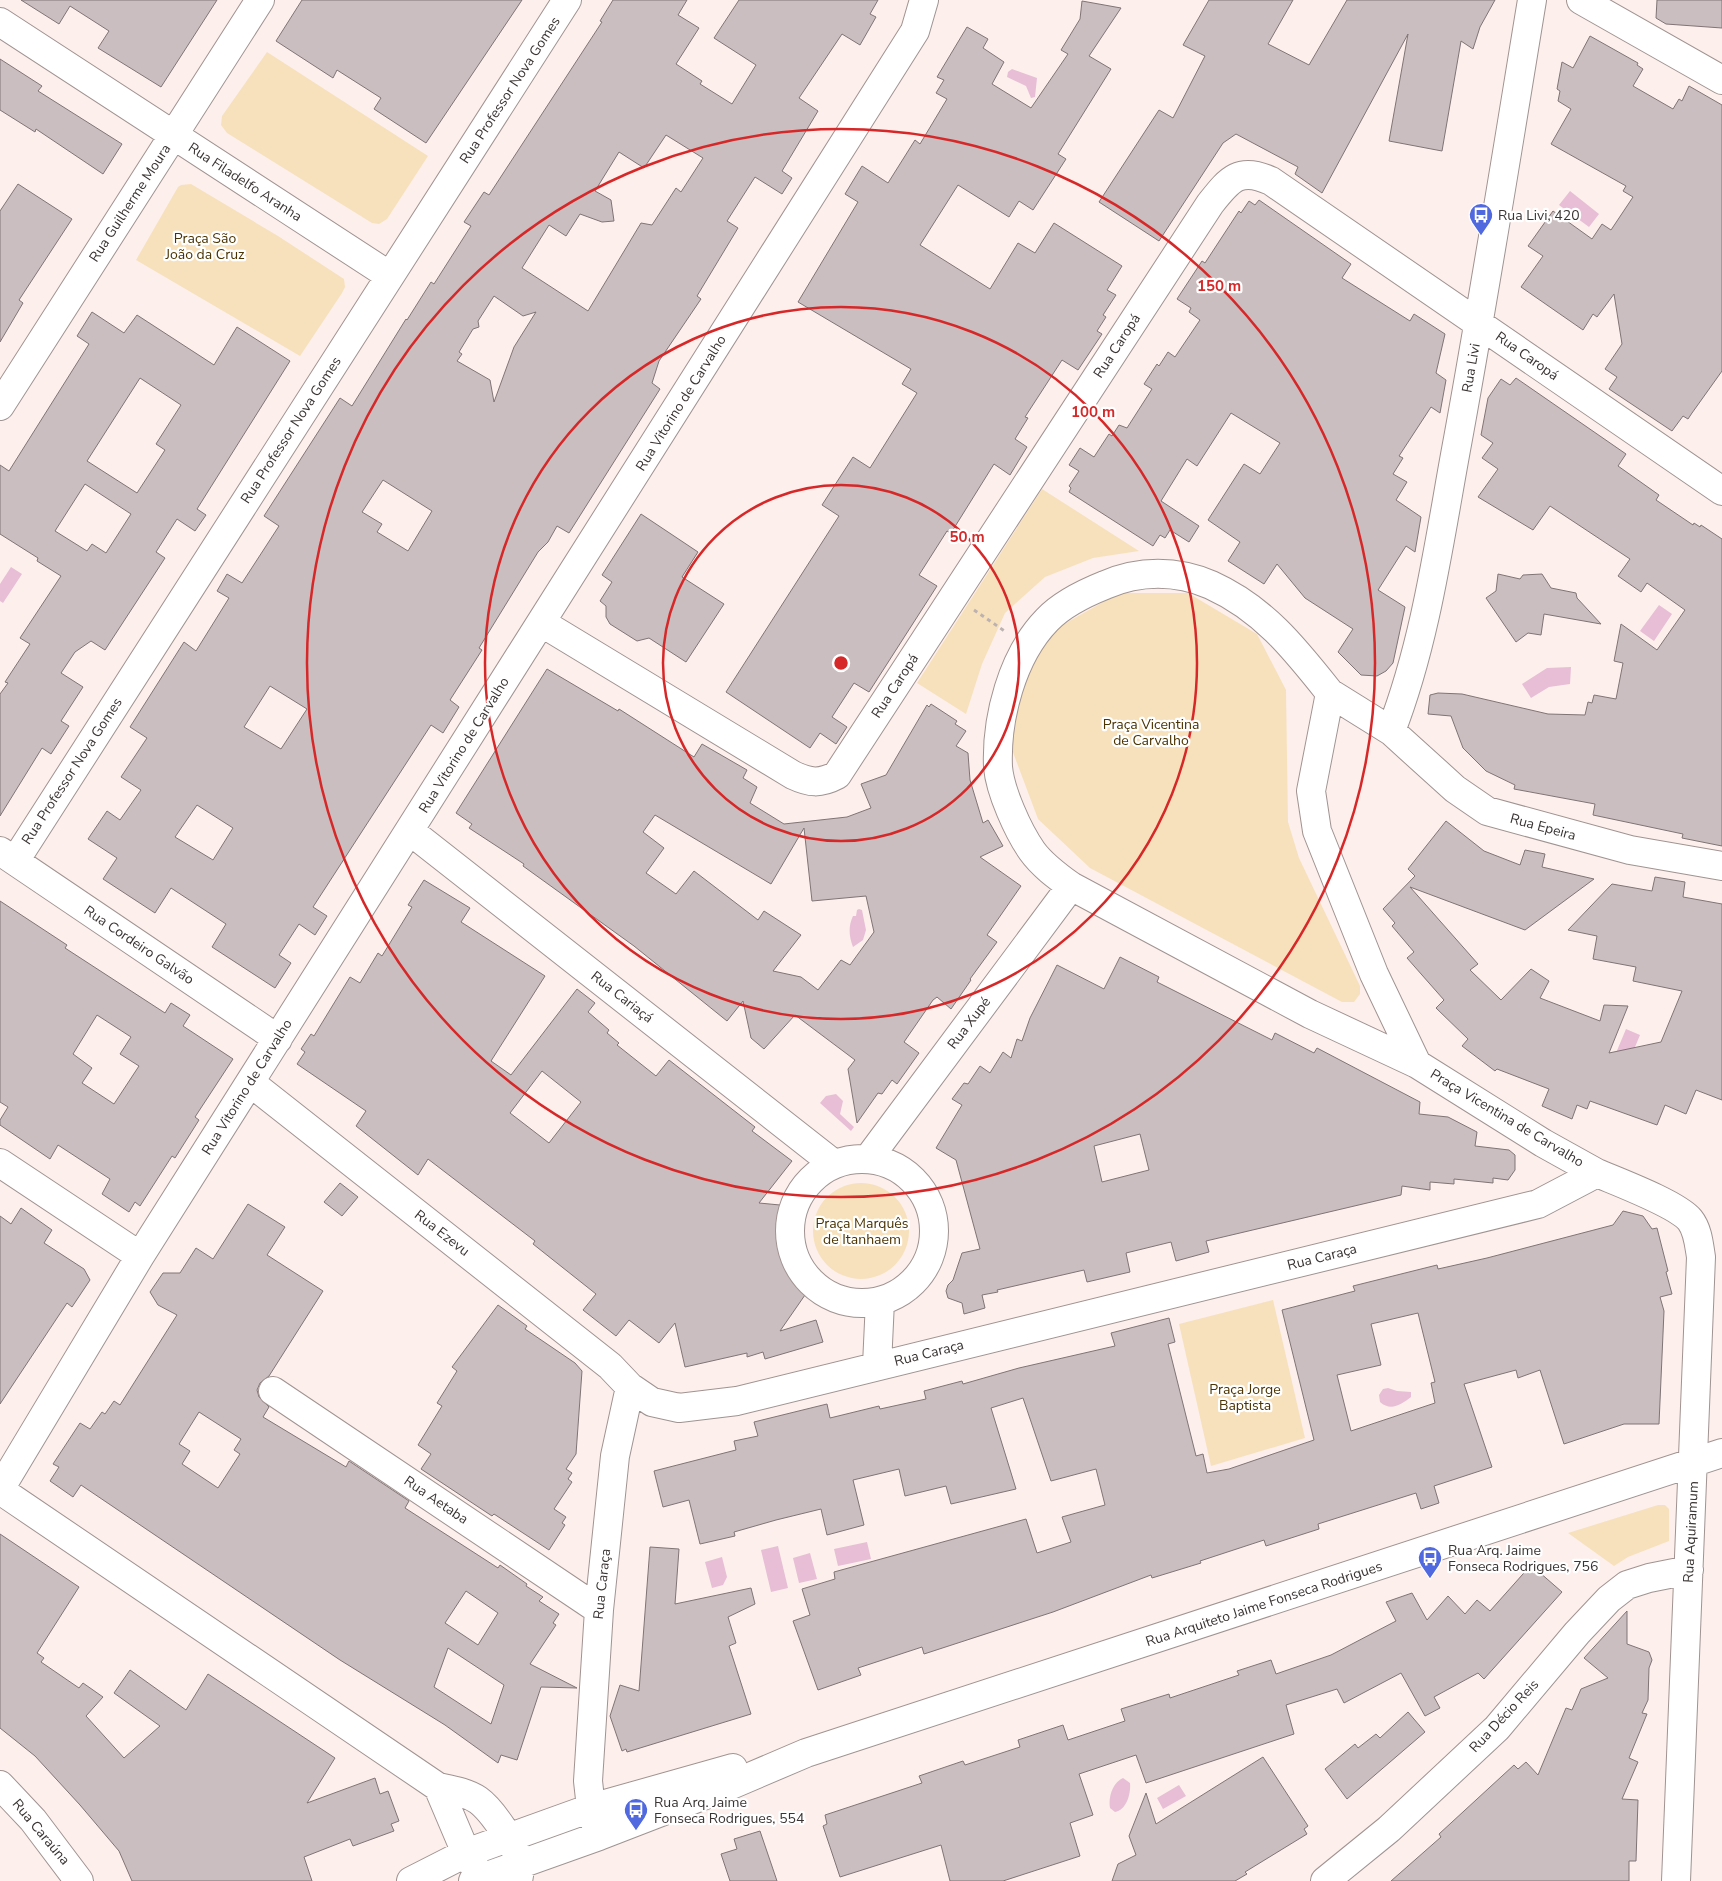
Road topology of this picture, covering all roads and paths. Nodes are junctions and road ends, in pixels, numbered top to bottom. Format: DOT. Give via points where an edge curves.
graph roads {
  1 [pos="260,0"];
  2 [pos="567,0"];
  3 [pos="924,0"];
  4 [pos="1532,0"];
  5 [pos="1581,0"];
  6 [pos="0,22"];
  7 [pos="1722,80"];
  8 [pos="174,135"];
  9 [pos="390,276"];
  10 [pos="1480,323"];
  11 [pos="0,406"];
  12 [pos="1722,491"];
  13 [pos="954,596"];
  14 [pos="542,623"];
  15 [pos="1027,647"];
  16 [pos="1330,693"];
  17 [pos="1391,731"];
  18 [pos="410,831"];
  19 [pos="7,856"];
  20 [pos="1722,866"];
  21 [pos="1071,886"];
  22 [pos="278,1039"];
  23 [pos="1417,1064"];
  24 [pos="251,1083"];
  25 [pos="868,1159"];
  26 [pos="0,1164"];
  27 [pos="834,1164"];
  28 [pos="1597,1173"];
  29 [pos="140,1256"];
  30 [pos="880,1301"];
  31 [pos="877,1365"];
  32 [pos="630,1387"];
  33 [pos="273,1391"];
  34 [pos="1722,1453"];
  35 [pos="1694,1462"];
  36 [pos="0,1490"];
  37 [pos="1689,1570"];
  38 [pos="599,1610"];
  39 [pos="806,1753"];
  40 [pos="0,1786"];
  41 [pos="438,1787"];
  42 [pos="591,1808"];
  43 [pos="599,1836"];
  44 [pos="508,1840"];
  45 [pos="466,1853"];
  46 [pos="519,1873"];
  47 [pos="480,1880"];
  48 [pos="80,1881"];
  49 [pos="411,1881"];
  50 [pos="1324,1881"];
  51 [pos="1676,1881"];
  1 -- 8 [label="street, Rua Guilherme Moura"];
  2 -- 9 [label="street, Rua Professor Nova Gomes"];
  3 -- 14 [label="street, Rua Vitorino de Carvalho" via="915,31"];
  4 -- 10 [label="street, Rua Livi"];
  5 -- 7 [label="street"];
  6 -- 8 [label="street, Rua Filadelfo Aranha"];
  8 -- 9 [label="street, Rua Filadelfo Aranha"];
  8 -- 11 [label="street, Rua Guilherme Moura"];
  9 -- 19 [label="street, Rua Professor Nova Gomes"];
  10 -- 12 [label="street, Rua Caropá"];
  10 -- 13 [label="street, Rua Caropá" via="1271,181 1252,174 1239,175 1210,204"];
  10 -- 17 [label="street, Rua Livi" via="1427,609 1409,683"];
  13 -- 14 [label="street, Rua Caropá" via="837,775 818,783 793,775"];
  13 -- 15 [label="path"];
  14 -- 18 [label="street, Rua Vitorino de Carvalho"];
  15 -- 16 [label="street, Praça Vicentina de Carvalho" via="1047,620 1070,602 1095,589 1120,578 1180,574 1238,600 1268,623 1283,635"];
  15 -- 21 [label="street, Praça Vicentina de Carvalho" via="1012,676 1003,704 998,768 1017,824 1032,851 1052,873"];
  16 -- 17 [label="street, Rua Epeira"];
  16 -- 23 [label="street, Praça Vicentina de Carvalho" via="1312,791 1317,831 1374,974"];
  17 -- 20 [label="street, Rua Epeira" via="1455,789 1487,812 1630,850"];
  18 -- 22 [label="street, Rua Vitorino de Carvalho"];
  18 -- 27 [label="street, Rua Cariaçá"];
  19 -- 22 [label="street, Rua Cordeiro Galvão"];
  21 -- 23 [label="street, Praça Vicentina de Carvalho" via="1310,1014"];
  21 -- 25 [label="street, Rua Xupé"];
  22 -- 24 [label="street, Rua Vitorino de Carvalho"];
  23 -- 28 [label="street, Praça Vicentina de Carvalho"];
  24 -- 29 [label="street, Rua Vitorino de Carvalho"];
  24 -- 32 [label="street, Rua Ezevu" via="610,1366"];
  25 -- 27 [label="street"];
  25 -- 30 [label="street" via="890,1164 910,1176 924,1193 935,1229 930,1258 918,1278 901,1293"];
  26 -- 29 [label="street"];
  27 -- 30 [label="street" via="811,1179 796,1201 789,1227 793,1254 806,1278 827,1295 853,1303"];
  28 -- 31 [label="street, Rua Caraça" via="1538,1204"];
  28 -- 35 [label="street, Rua Aquiramum" via="1678,1210 1690,1220 1697,1235 1701,1257"];
  29 -- 36 [label="street, Rua Vitorino de Carvalho"];
  30 -- 31 [label="street"];
  31 -- 32 [label="street, Rua Caraça" via="708,1406 679,1408 652,1402"];
  32 -- 38 [label="street, Rua Caraça" via="615,1456"];
  33 -- 38 [label="street, Rua Aetaba"];
  34 -- 35 [label="street, Rua Arquiteto Jaime Fonseca Rodrigues"];
  35 -- 37 [label="street, Rua Aquiramum"];
  35 -- 39 [label="street, Rua Arquiteto Jaime Fonseca Rodrigues"];
  36 -- 41 [label="street"];
  37 -- 50 [label="street, Rua Décio Reis" via="1627,1585 1609,1599 1497,1728 1389,1829"];
  37 -- 51 [label="street, Rua Aquiramum"];
  38 -- 42 [label="street, Rua Caraça" via="588,1782"];
  39 -- 42 [label="street, Rua Arquiteto Jaime Fonseca Rodrigues" via="719,1770"];
  39 -- 43 [label="street, Rua Arquiteto Jaime Fonseca Rodrigues"];
  40 -- 48 [label="street, Rua Caraúna" via="33,1820"];
  41 -- 44 [label="street" via="466,1793 480,1801"];
  41 -- 45 [label="street"];
  42 -- 43 [label="street, Rua Caraça"];
  42 -- 44 [label="street, Rua Arquiteto Jaime Fonseca Rodrigues"];
  43 -- 46 [label="street, Rua Arquiteto Jaime Fonseca Rodrigues"];
  44 -- 45 [label="street, Rua Arquiteto Jaime Fonseca Rodrigues"];
  44 -- 46 [label="street"];
  45 -- 47 [label="street"];
  45 -- 49 [label="street, Rua Arquiteto Jaime Fonseca Rodrigues"];
  46 -- 47 [label="street, Rua Arquiteto Jaime Fonseca Rodrigues"];
}
